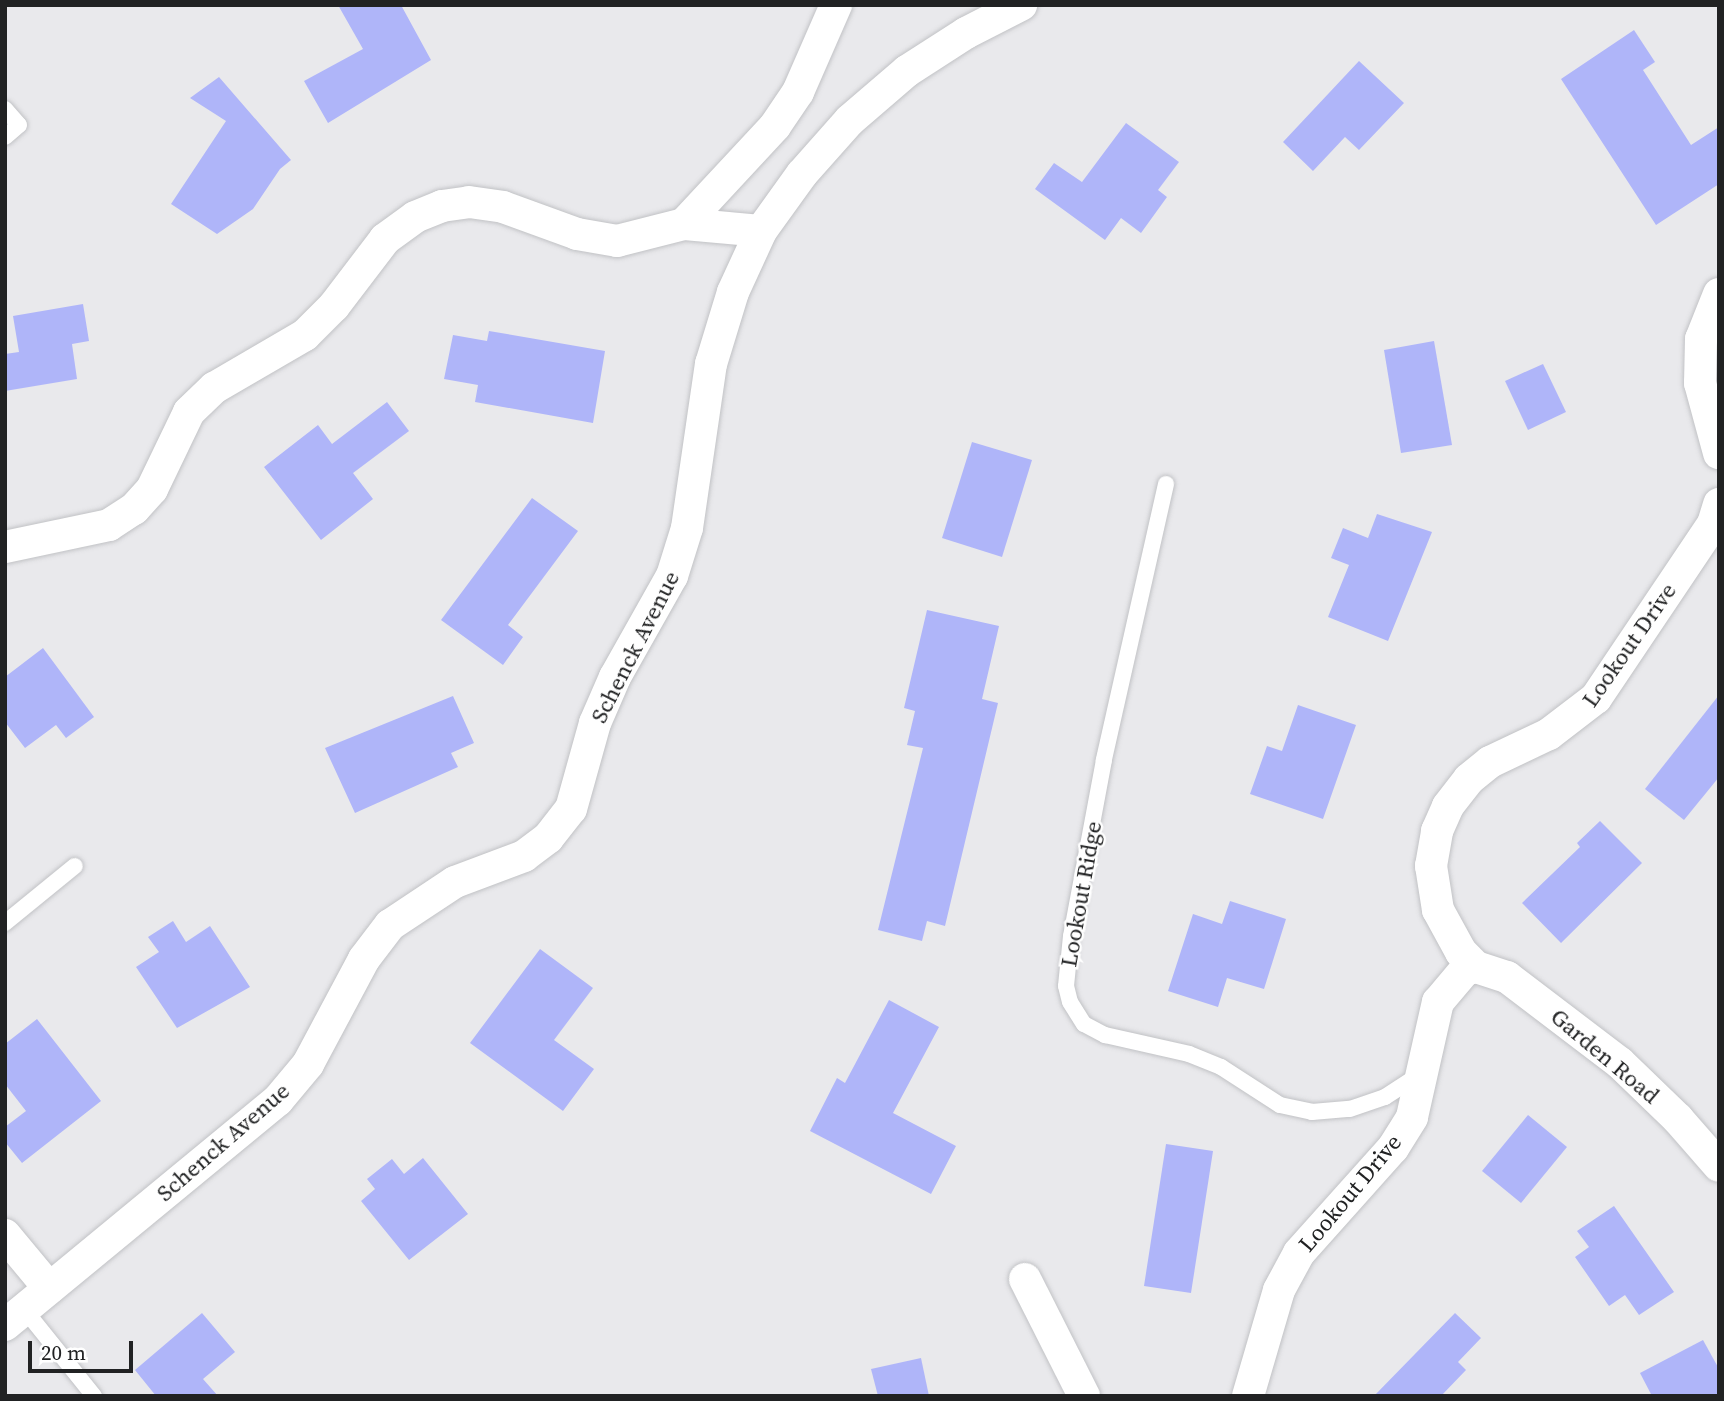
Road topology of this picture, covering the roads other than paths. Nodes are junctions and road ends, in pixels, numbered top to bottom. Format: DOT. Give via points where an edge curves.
graph roads {
  1 [pos="836,5"];
  2 [pos="1021,5"];
  3 [pos="5,109"];
  4 [pos="5,138"];
  5 [pos="684,225"];
  6 [pos="761,231"];
  7 [pos="1719,294"];
  8 [pos="1719,453"];
  9 [pos="1166,484"];
  10 [pos="1719,504"];
  11 [pos="5,547"];
  12 [pos="75,866"];
  13 [pos="5,923"];
  14 [pos="1475,967"];
  15 [pos="1422,1073"];
  16 [pos="1719,1166"];
  17 [pos="5,1234"];
  18 [pos="1025,1279"];
  19 [pos="49,1288"];
  20 [pos="15,1317"];
  21 [pos="94,1396"];
  22 [pos="1084,1396"];
  23 [pos="1248,1396"];
  1 -- 5 [label="street" via="798,92 775,127"];
  2 -- 6 [label="street, Schenck Avenue" via="907,71 850,120 802,174"];
  3 -- 4 [label="lane" via="19,125"];
  5 -- 6 [label="street"];
  5 -- 11 [label="street" via="617,241 577,234 503,207 469,202 415,217 385,239 334,306 305,335 214,388 189,412 152,489 134,509 109,525"];
  6 -- 19 [label="street, Schenck Avenue" via="733,292 711,364 688,528 672,576 595,723 571,809 548,838 524,856 455,882 390,925 364,959 308,1063 278,1100"];
  7 -- 8 [label="street" via="1701,339 1700,383"];
  9 -- 15 [label="lane, Lookout Ridge" via="1104,760 1074,922 1066,986 1070,1002 1084,1024 1105,1035 1189,1054 1221,1067 1280,1105 1312,1112 1350,1109 1385,1097"];
  10 -- 14 [label="street, Lookout Drive" via="1713,524 1596,698 1567,723 1490,762 1469,779 1448,807 1437,831 1432,866 1438,910 1461,952"];
  12 -- 13 [label="lane"];
  14 -- 15 [label="street, Lookout Drive" via="1448,986 1438,1002"];
  14 -- 16 [label="street, Garden Road" via="1507,976 1620,1063"];
  15 -- 23 [label="street, Lookout Drive" via="1412,1117 1393,1148 1299,1253 1279,1290"];
  17 -- 19 [label="street"];
  18 -- 22 [label="street"];
  19 -- 20 [label="street, Schenck Avenue"];
  20 -- 21 [label="lane"];
}
